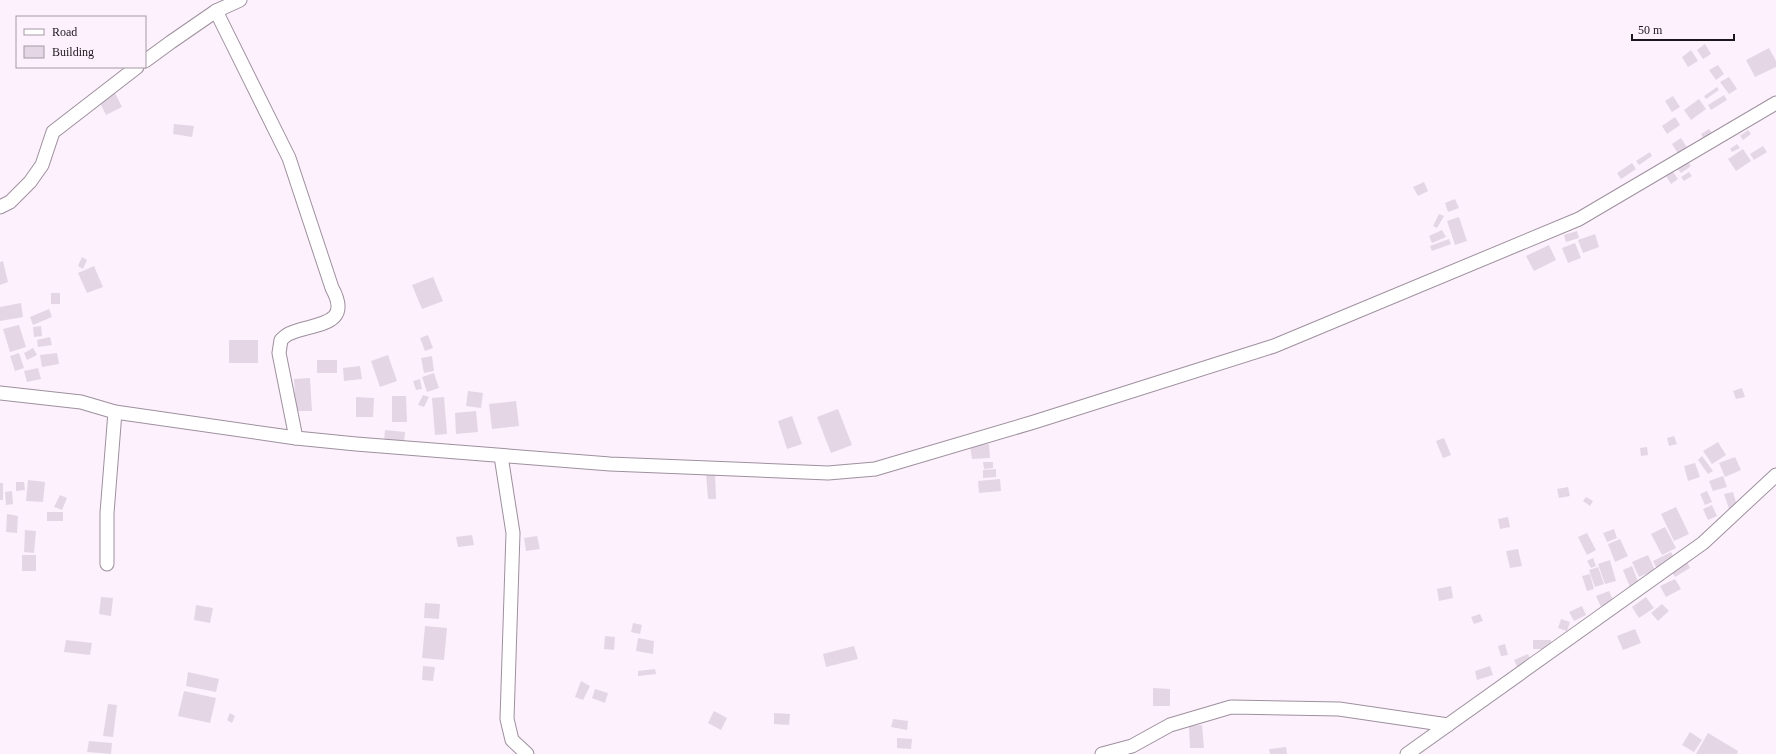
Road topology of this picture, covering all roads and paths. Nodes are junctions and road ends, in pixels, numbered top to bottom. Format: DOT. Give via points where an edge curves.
graph roads {
  1 [pos="240,0"];
  2 [pos="216,11"];
  3 [pos="146,60"];
  4 [pos="136,68"];
  5 [pos="1776,103"];
  6 [pos="0,207"];
  7 [pos="0,393"];
  8 [pos="115,412"];
  9 [pos="296,438"];
  10 [pos="501,456"];
  11 [pos="1776,475"];
  12 [pos="107,564"];
  13 [pos="1448,725"];
  14 [pos="526,754"];
  15 [pos="1102,754"];
  16 [pos="1407,754"];
  1 -- 2 [label="street"];
  2 -- 3 [label="street"];
  2 -- 9 [label="street" via="289,158 332,288 338,298 338,311 331,321 290,333 281,340 279,353"];
  4 -- 6 [label="street" via="53,132 42,165 34,177 10,202"];
  5 -- 10 [label="street" via="1580,219 1274,346 875,469 828,473 610,464"];
  7 -- 8 [label="street" via="81,402"];
  8 -- 9 [label="street"];
  8 -- 12 [label="street" via="107,513"];
  9 -- 10 [label="street"];
  10 -- 14 [label="street" via="513,533 507,719 512,740"];
  11 -- 13 [label="street" via="1703,543"];
  13 -- 15 [label="street" via="1339,709 1231,707 1170,725 1132,746"];
  13 -- 16 [label="street"];
}
